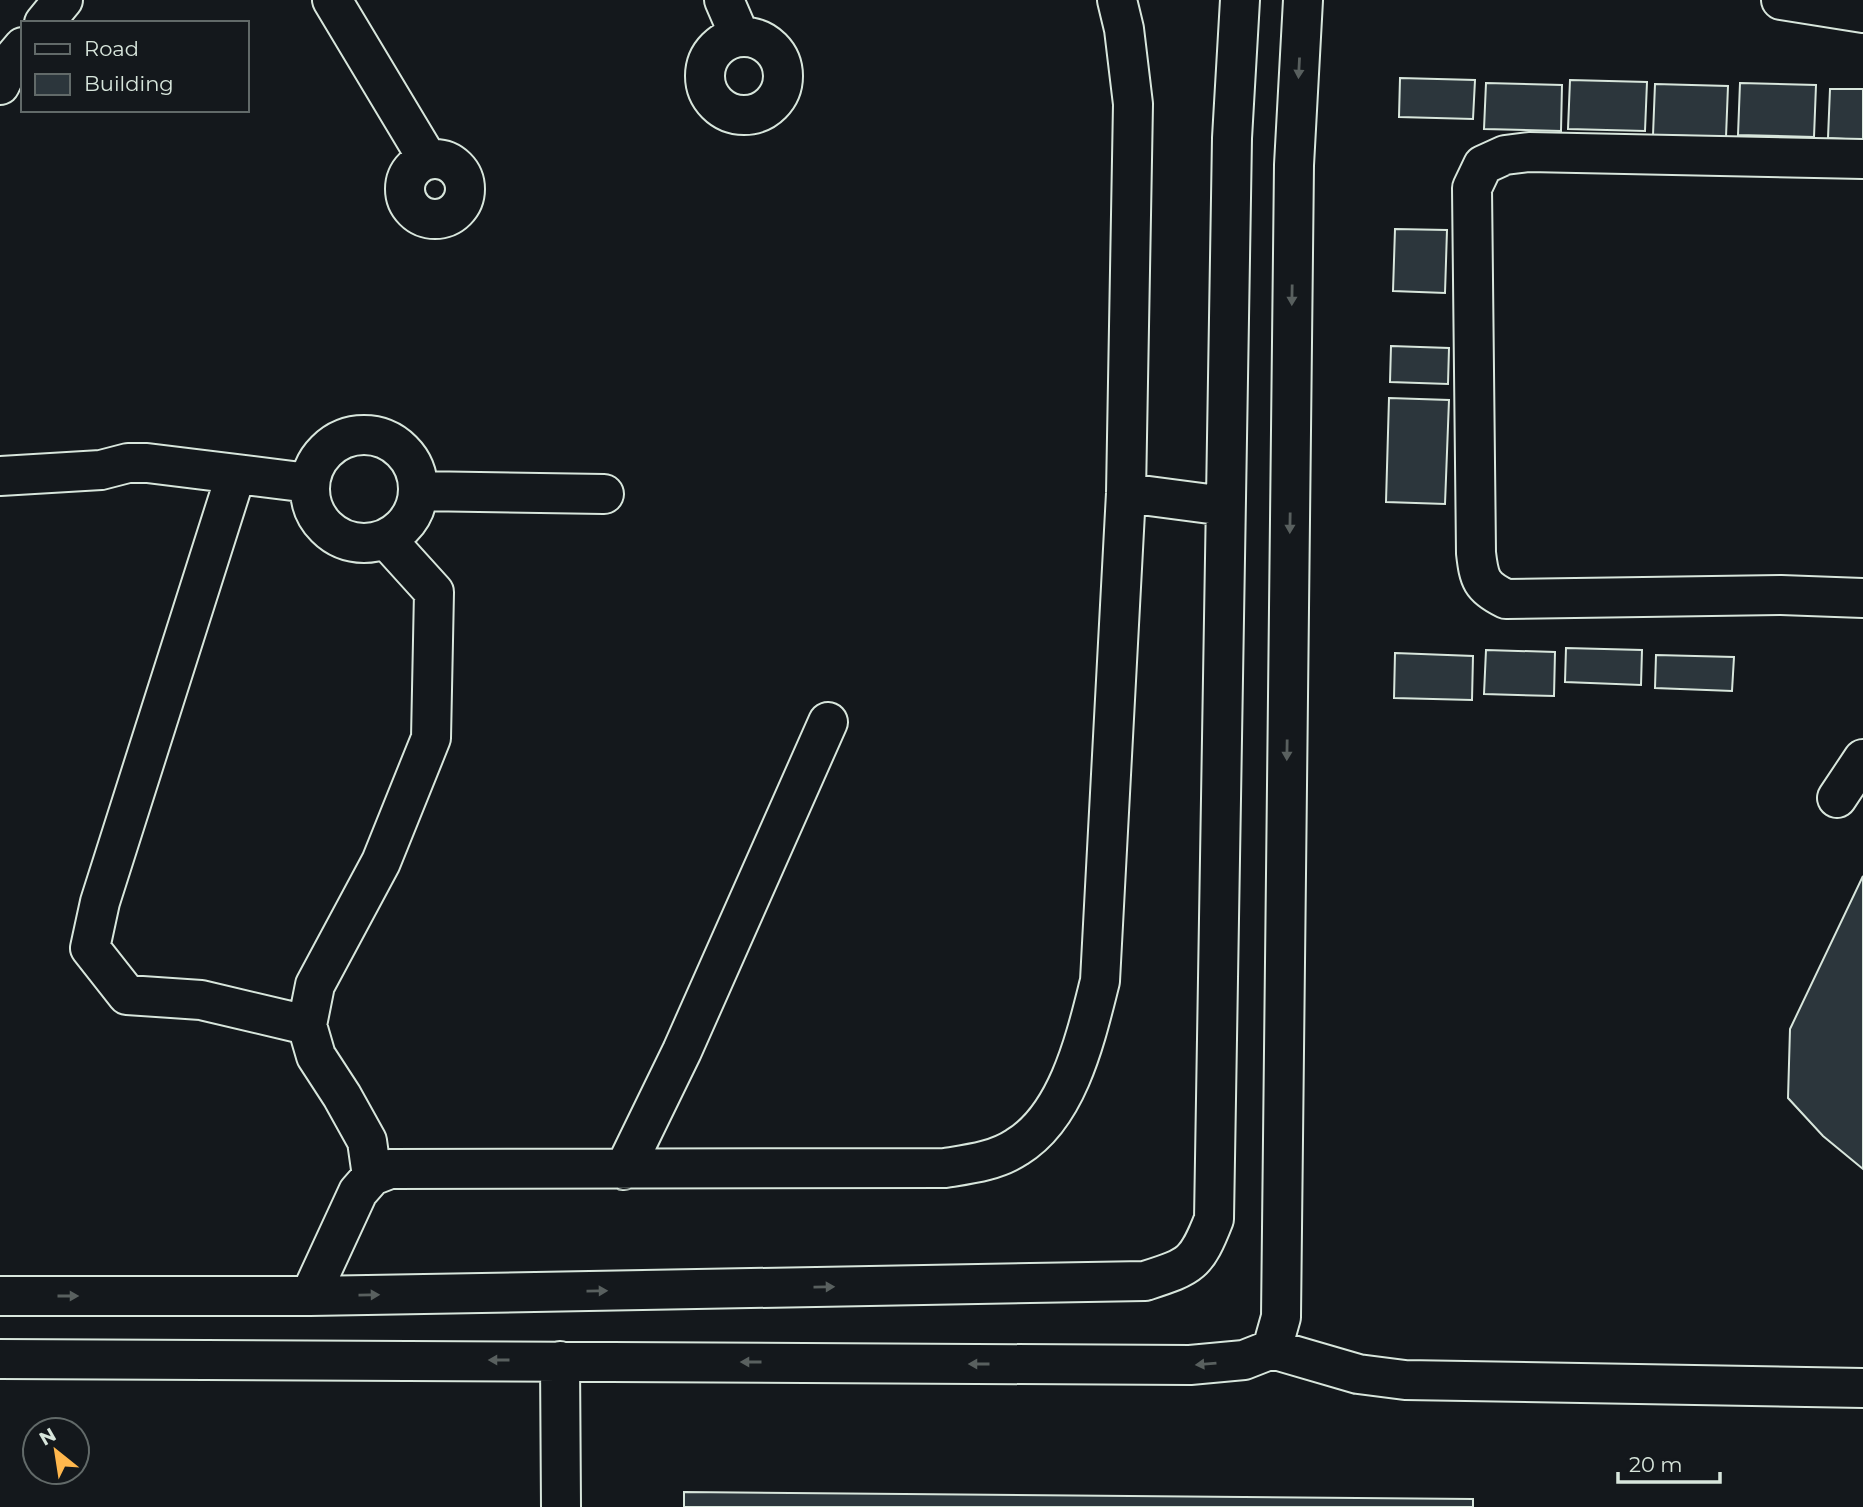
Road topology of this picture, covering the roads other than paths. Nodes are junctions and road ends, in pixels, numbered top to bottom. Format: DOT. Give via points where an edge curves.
graph roads {
  1 [pos="63,0"];
  2 [pos="332,0"];
  3 [pos="724,0"];
  4 [pos="1116,0"];
  5 [pos="1240,0"];
  6 [pos="1303,0"];
  7 [pos="1781,0"];
  8 [pos="1863,13"];
  9 [pos="46,21"];
  10 [pos="740,37"];
  11 [pos="21,49"];
  12 [pos="0,85"];
  13 [pos="1863,159"];
  14 [pos="428,160"];
  15 [pos="236,474"];
  16 [pos="0,476"];
  17 [pos="309,484"];
  18 [pos="418,491"];
  19 [pos="1126,493"];
  20 [pos="604,495"];
  21 [pos="1225,506"];
  22 [pos="386,539"];
  23 [pos="1863,598"];
  24 [pos="828,722"];
  25 [pos="1863,759"];
  26 [pos="1838,798"];
  27 [pos="307,1025"];
  28 [pos="624,1170"];
  29 [pos="372,1176"];
  30 [pos="0,1296"];
  31 [pos="310,1296"];
  32 [pos="1272,1349"];
  33 [pos="0,1359"];
  34 [pos="560,1361"];
  35 [pos="1863,1388"];
  36 [pos="561,1507"];
  1 -- 9 [label="street"];
  2 -- 14 [label="street"];
  3 -- 10 [label="street"];
  4 -- 19 [label="street" via="1133,104"];
  5 -- 21 [label="street" via="1232,138"];
  6 -- 32 [label="street, one-way" via="1294,165 1281,1317"];
  7 -- 8 [label="street"];
  11 -- 12 [label="street"];
  13 -- 23 [label="street" via="1529,152 1505,155 1483,165 1472,188 1476,552 1478,572 1487,590 1506,599"];
  15 -- 16 [label="street" via="128,463 101,470"];
  15 -- 17 [label="street"];
  15 -- 27 [label="street" via="100,902 90,948 127,995 201,1000"];
  17 -- 18 [label="street" via="323,454 336,443 370,435 402,449 412,462"];
  17 -- 22 [label="street" via="320,521 333,534 369,543"];
  18 -- 20 [label="street"];
  18 -- 22 [label="street" via="413,514"];
  19 -- 21 [label="street"];
  19 -- 28 [label="street" via="1100,981 1084,1044 1060,1098 1037,1132 1016,1148 985,1161 945,1168"];
  31 -- 21 [label="street, one-way" via="1146,1281 1183,1269 1202,1251 1214,1219"];
  22 -- 27 [label="street" via="434,592 431,738 381,862 315,985"];
  24 -- 28 [label="street"];
  25 -- 26 [label="street"];
  27 -- 29 [label="street" via="316,1056 367,1140"];
  28 -- 29 [label="street" via="390,1169"];
  29 -- 31 [label="street" via="358,1192"];
  30 -- 31 [label="street, one-way"];
  32 -- 34 [label="street, one-way" via="1244,1360 1190,1365"];
  32 -- 35 [label="street" via="1358,1374 1405,1380"];
  34 -- 33 [label="street, one-way"];
  34 -- 36 [label="street"];
}
